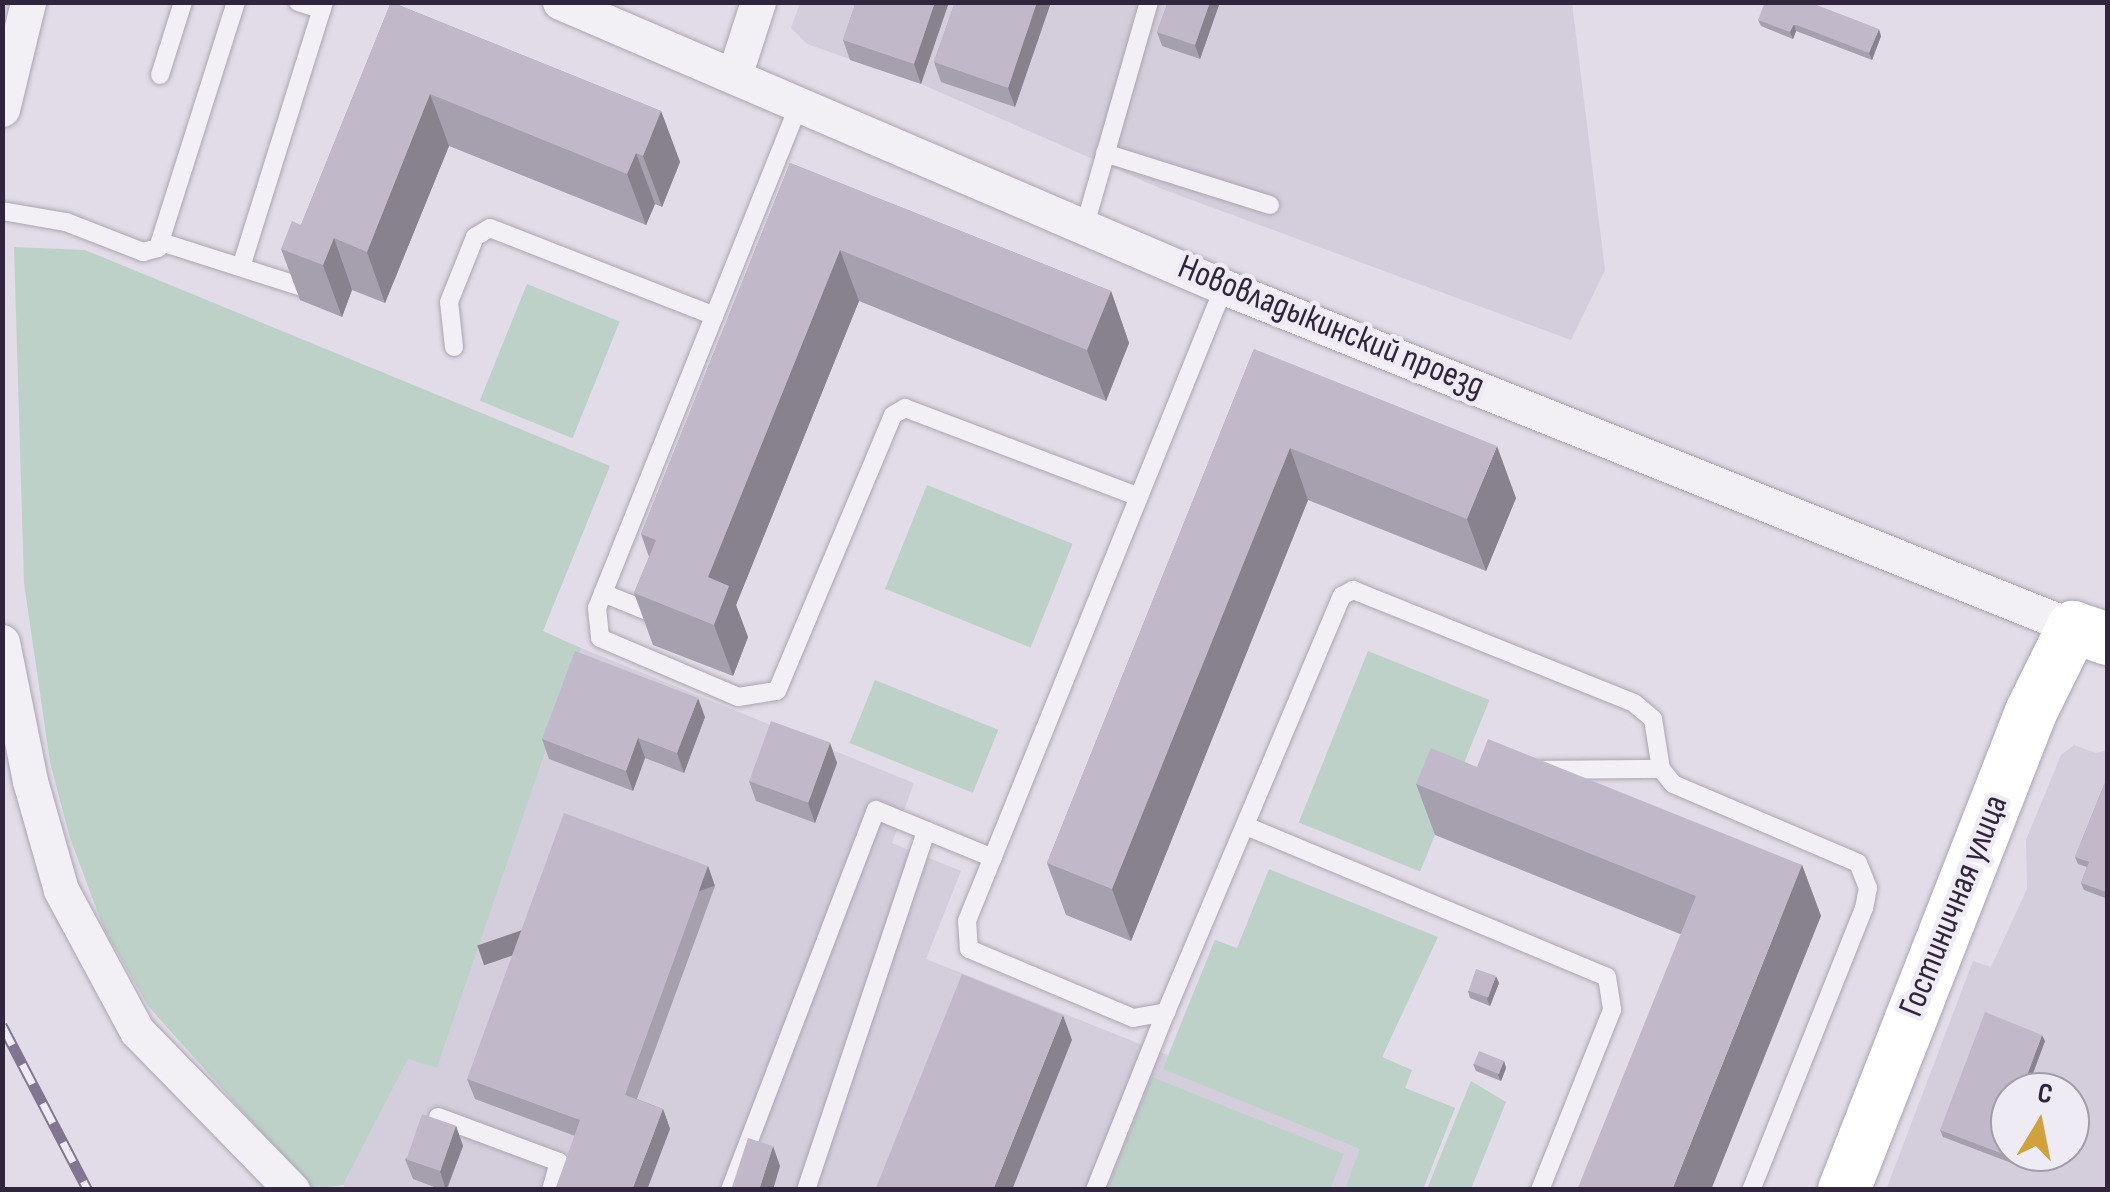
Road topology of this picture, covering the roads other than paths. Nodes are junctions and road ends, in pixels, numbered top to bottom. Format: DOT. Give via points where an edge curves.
graph roads {
  1 [pos="28,2"];
  2 [pos="183,2"];
  3 [pos="236,2"];
  4 [pos="298,2"];
  5 [pos="560,2"];
  6 [pos="758,2"];
  7 [pos="1149,2"];
  8 [pos="323,6"];
  9 [pos="735,73"];
  10 [pos="160,75"];
  11 [pos="801,100"];
  12 [pos="2,109"];
  13 [pos="1105,154"];
  14 [pos="1270,205"];
  15 [pos="2,211"];
  16 [pos="1085,224"];
  17 [pos="160,242"];
  18 [pos="240,267"];
  19 [pos="1224,287"];
  20 [pos="305,288"];
  21 [pos="714,316"];
  22 [pos="454,347"];
  23 [pos="1139,497"];
  24 [pos="602,593"];
  25 [pos="664,618"];
  26 [pos="2090,632"];
  27 [pos="2,642"];
  28 [pos="1661,769"];
  29 [pos="1528,786"];
  30 [pos="1246,826"];
  31 [pos="926,831"];
  32 [pos="993,858"];
  33 [pos="1166,1012"];
  34 [pos="438,1117"];
  35 [pos="292,1190"];
  36 [pos="551,1190"];
  37 [pos="730,1190"];
  38 [pos="806,1190"];
  39 [pos="1095,1190"];
  40 [pos="1540,1190"];
  41 [pos="1751,1190"];
  42 [pos="1844,1190"];
  1 -- 12 [label="street"];
  2 -- 10 [label="lane"];
  3 -- 17 [label="lane"];
  4 -- 8 [label="lane"];
  5 -- 9 [label="street, Нововладыкинский проезд"];
  6 -- 9 [label="street"];
  7 -- 13 [label="lane"];
  8 -- 18 [label="lane"];
  9 -- 11 [label="street, Нововладыкинский проезд"];
  11 -- 16 [label="street, Нововладыкинский проезд"];
  11 -- 21 [label="lane"];
  13 -- 14 [label="lane"];
  13 -- 16 [label="lane"];
  15 -- 17 [label="lane" via="66,222 143,252"];
  16 -- 19 [label="street, Нововладыкинский проезд"];
  17 -- 18 [label="lane"];
  18 -- 20 [label="lane"];
  19 -- 23 [label="lane"];
  19 -- 26 [label="street, Нововладыкинский проезд"];
  21 -- 22 [label="lane" via="490,228 475,236 447,308"];
  21 -- 24 [label="lane"];
  23 -- 24 [label="lane" via="923,410 898,411 785,683 765,698 738,697 608,645 594,620"];
  23 -- 32 [label="lane"];
  24 -- 25 [label="lane"];
  26 -- 42 [label="street, Гостиничная улица" via="2031,712"];
  27 -- 35 [label="street" via="60,890 137,1031"];
  28 -- 29 [label="lane" via="1544,767"];
  28 -- 30 [label="lane" via="1657,730 1634,703 1349,590"];
  28 -- 41 [label="lane" via="1672,784 1846,854 1868,888"];
  30 -- 33 [label="lane"];
  30 -- 40 [label="lane" via="1608,977 1612,1010"];
  31 -- 32 [label="lane"];
  31 -- 37 [label="lane" via="876,810"];
  31 -- 38 [label="lane"];
  32 -- 33 [label="lane" via="964,933 968,948 1133,1018"];
  33 -- 39 [label="lane"];
  34 -- 36 [label="lane" via="559,1162"];
}
